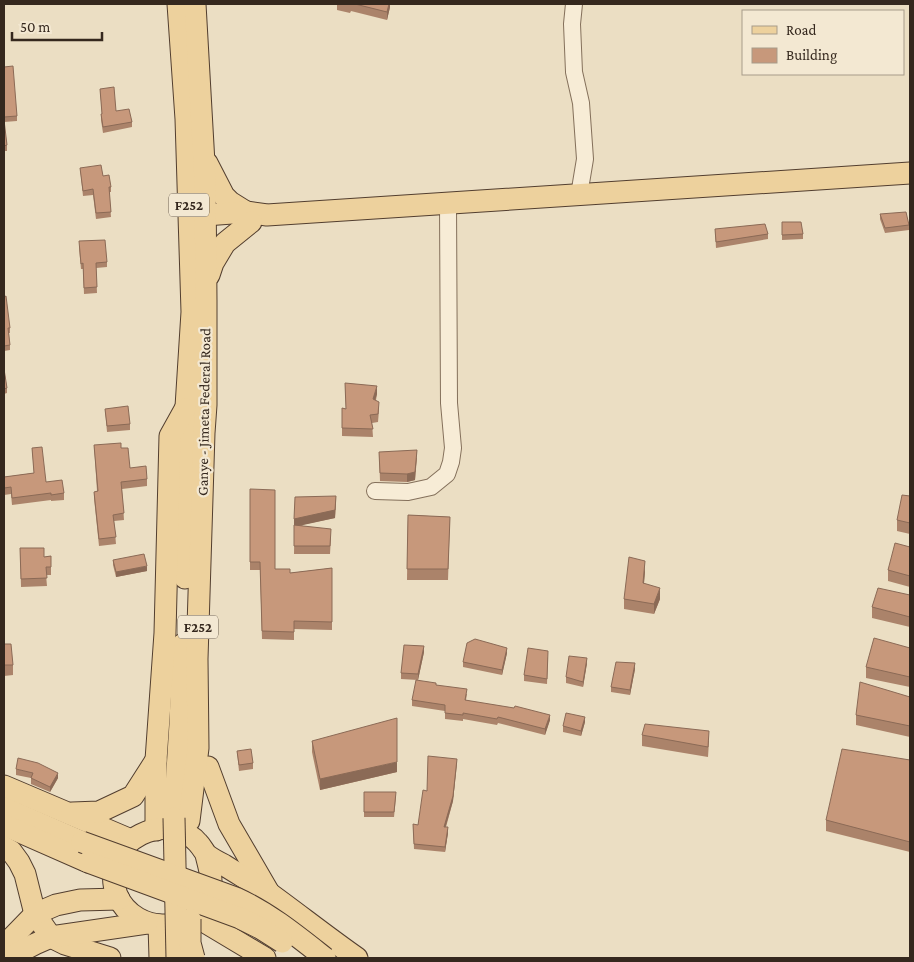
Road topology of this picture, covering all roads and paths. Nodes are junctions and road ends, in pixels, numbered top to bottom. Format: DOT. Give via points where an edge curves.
graph roads {
  1 [pos="178,4"];
  2 [pos="195,4"];
  3 [pos="574,4"];
  4 [pos="204,157"];
  5 [pos="910,173"];
  6 [pos="579,195"];
  7 [pos="448,203"];
  8 [pos="255,216"];
  9 [pos="205,220"];
  10 [pos="206,283"];
  11 [pos="196,406"];
  12 [pos="375,491"];
  13 [pos="156,760"];
  14 [pos="208,767"];
  15 [pos="4,786"];
  16 [pos="4,808"];
  17 [pos="67,814"];
  18 [pos="182,820"];
  19 [pos="4,824"];
  20 [pos="156,830"];
  21 [pos="131,840"];
  22 [pos="4,847"];
  23 [pos="202,849"];
  24 [pos="85,852"];
  25 [pos="269,893"];
  26 [pos="119,899"];
  27 [pos="35,914"];
  28 [pos="189,918"];
  29 [pos="153,924"];
  30 [pos="51,937"];
  31 [pos="4,946"];
  32 [pos="8,958"];
  33 [pos="110,958"];
  34 [pos="160,958"];
  35 [pos="177,958"];
  36 [pos="194,958"];
  37 [pos="202,958"];
  38 [pos="265,958"];
  39 [pos="304,958"];
  40 [pos="325,958"];
  41 [pos="356,958"];
  1 -- 11 [label="main road, Ganye - Jimeta Federal Road / F252" via="186,119"];
  2 -- 4 [label="main road, Ganye - Jimeta Federal Road / F252"];
  3 -- 6 [label="street" via="574,72 581,103 585,159"];
  4 -- 8 [label="main road" via="224,196"];
  4 -- 9 [label="main road, Ganye - Jimeta Federal Road / F252"];
  5 -- 6 [label="main road"];
  6 -- 7 [label="main road"];
  7 -- 8 [label="main road"];
  7 -- 12 [label="street" via="452,462 447,474 431,487 408,492"];
  8 -- 9 [label="main road" via="217,225"];
  8 -- 10 [label="main road" via="225,243"];
  9 -- 10 [label="main road, Ganye - Jimeta Federal Road / F252"];
  10 -- 11 [label="main road, Ganye - Jimeta Federal Road / F252"];
  11 -- 13 [label="main road" via="170,436 165,632"];
  11 -- 14 [label="main road" via="213,444"];
  11 -- 18 [label="main road, Ganye - Jimeta Federal Road / F252" via="198,748"];
  13 -- 17 [label="main road" via="133,796 99,812"];
  13 -- 20 [label="main road"];
  14 -- 23 [label="main road"];
  14 -- 25 [label="main road" via="229,824"];
  15 -- 17 [label="main road"];
  16 -- 24 [label="main road"];
  17 -- 21 [label="main road"];
  18 -- 35 [label="main road, bridge"];
  18 -- 36 [label="main road, bridge" via="190,943"];
  19 -- 24 [label="main road"];
  20 -- 21 [label="main road"];
  20 -- 23 [label="main road" via="176,830 188,835"];
  21 -- 26 [label="main road" via="119,854 115,867 115,888"];
  22 -- 27 [label="main road" via="20,862"];
  23 -- 25 [label="main road"];
  23 -- 28 [label="main road" via="211,885 205,902"];
  24 -- 39 [label="main road, bridge" via="240,918"];
  24 -- 40 [label="main road, bridge" via="236,898 254,906"];
  25 -- 41 [label="main road"];
  26 -- 27 [label="main road" via="80,900"];
  26 -- 29 [label="main road" via="136,918"];
  27 -- 30 [label="main road"];
  27 -- 31 [label="main road"];
  28 -- 29 [label="main road" via="168,925"];
  28 -- 37 [label="main road"];
  28 -- 38 [label="main road"];
  29 -- 30 [label="main road"];
  29 -- 34 [label="main road"];
  30 -- 32 [label="main road"];
  30 -- 33 [label="main road"];
}
